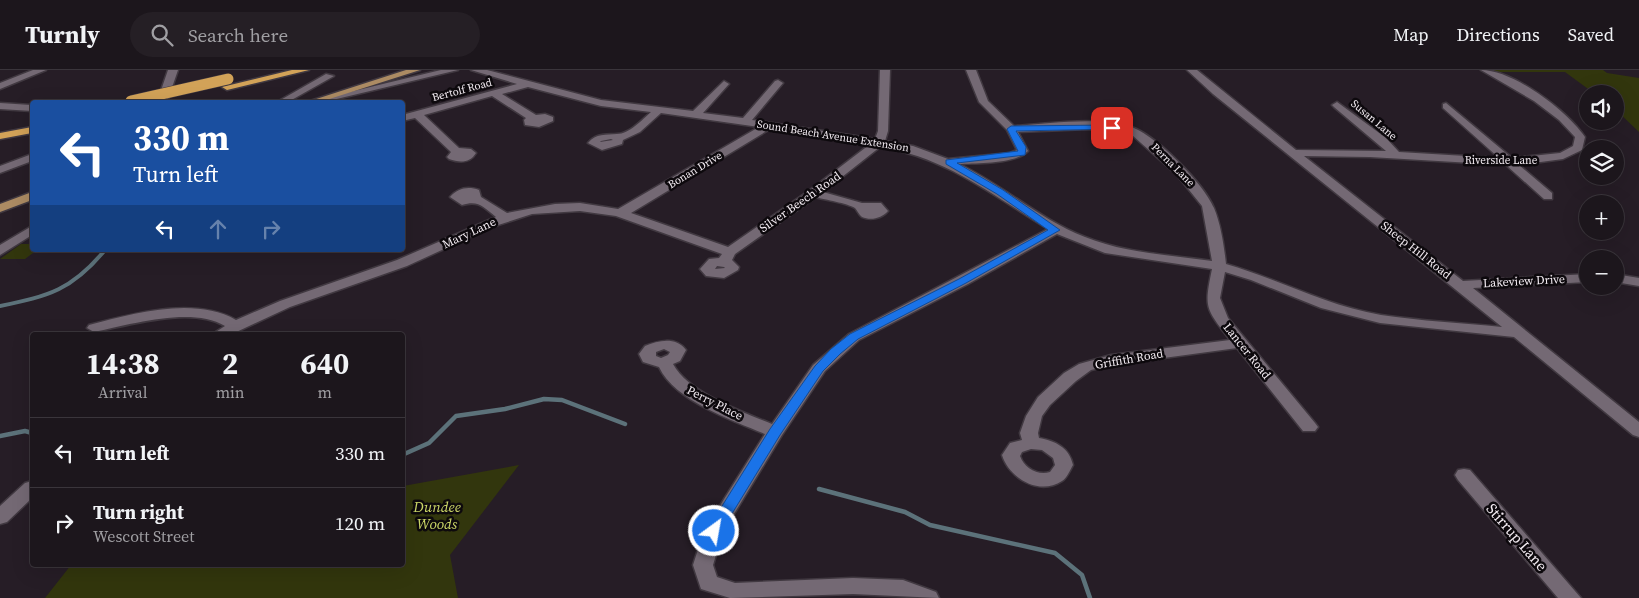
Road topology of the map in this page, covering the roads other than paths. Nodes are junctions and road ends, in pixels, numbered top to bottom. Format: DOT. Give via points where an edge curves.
graph roads {
  1 [pos="41,70"];
  2 [pos="172,70"];
  3 [pos="270,70"];
  4 [pos="304,70"];
  5 [pos="415,70"];
  6 [pos="453,70"];
  7 [pos="476,70"];
  8 [pos="885,70"];
  9 [pos="972,70"];
  10 [pos="1192,70"];
  11 [pos="1486,70"];
  12 [pos="330,76"];
  13 [pos="778,82"];
  14 [pos="227,83"];
  15 [pos="2,84"];
  16 [pos="527,84"];
  17 [pos="724,84"];
  18 [pos="495,94"];
  19 [pos="138,100"];
  20 [pos="163,100"];
  21 [pos="165,100"];
  22 [pos="286,100"];
  23 [pos="319,100"];
  24 [pos="322,100"];
  25 [pos="1337,105"];
  26 [pos="0,106"];
  27 [pos="1446,106"];
  28 [pos="30,108"];
  29 [pos="659,110"];
  30 [pos="417,114"];
  31 [pos="695,115"];
  32 [pos="405,117"];
  33 [pos="534,118"];
  34 [pos="30,121"];
  35 [pos="745,122"];
  36 [pos="768,126"];
  37 [pos="0,128"];
  38 [pos="1011,129"];
  39 [pos="30,130"];
  40 [pos="0,136"];
  41 [pos="618,138"];
  42 [pos="878,142"];
  43 [pos="457,152"];
  44 [pos="1293,153"];
  45 [pos="1395,154"];
  46 [pos="30,158"];
  47 [pos="1508,161"];
  48 [pos="948,162"];
  49 [pos="0,170"];
  50 [pos="814,193"];
  51 [pos="1548,196"];
  52 [pos="30,197"];
  53 [pos="474,198"];
  54 [pos="863,207"];
  55 [pos="0,208"];
  56 [pos="621,213"];
  57 [pos="504,217"];
  58 [pos="1055,230"];
  59 [pos="30,231"];
  60 [pos="0,251"];
  61 [pos="726,257"];
  62 [pos="1219,266"];
  63 [pos="1579,278"];
  64 [pos="1624,280"];
  65 [pos="1639,282"];
  66 [pos="1460,285"];
  67 [pos="1508,324"];
  68 [pos="235,326"];
  69 [pos="1458,326"];
  70 [pos="94,328"];
  71 [pos="224,332"];
  72 [pos="1241,343"];
  73 [pos="665,362"];
  74 [pos="1309,427"];
  75 [pos="1639,431"];
  76 [pos="775,432"];
  77 [pos="1031,443"];
  78 [pos="1464,476"];
  79 [pos="30,490"];
  80 [pos="0,516"];
  81 [pos="929,598"];
  82 [pos="1571,598"];
  1 -- 15 [label="street"];
  2 -- 20 [label="street"];
  3 -- 14 [label="highway"];
  4 -- 14 [label="highway"];
  5 -- 23 [label="main road"];
  6 -- 24 [label="street"];
  7 -- 16 [label="street, Sound Beach Avenue Extension"];
  8 -- 42 [label="street" via="883,131"];
  9 -- 38 [label="street" via="984,102"];
  10 -- 44 [label="street, Sheep Hill Road"];
  11 -- 47 [label="street, Riverside Lane" via="1530,94 1580,137 1578,148 1563,157"];
  12 -- 22 [label="street"];
  13 -- 35 [label="street"];
  14 -- 19 [label="highway, bridge"];
  14 -- 21 [label="highway"];
  16 -- 18 [label="street, Bertolf Road"];
  16 -- 29 [label="street, Sound Beach Avenue Extension" via="594,101"];
  17 -- 31 [label="street"];
  18 -- 30 [label="street, Bertolf Road"];
  18 -- 33 [label="street"];
  25 -- 45 [label="street, Susan Lane"];
  26 -- 28 [label="street"];
  27 -- 47 [label="street"];
  29 -- 31 [label="street, Sound Beach Avenue Extension"];
  29 -- 41 [label="street" via="636,130"];
  30 -- 32 [label="street, Bertolf Road"];
  30 -- 43 [label="street"];
  31 -- 35 [label="street, Sound Beach Avenue Extension"];
  34 -- 37 [label="highway"];
  35 -- 36 [label="street, Sound Beach Avenue Extension"];
  36 -- 42 [label="street, Sound Beach Avenue Extension"];
  36 -- 56 [label="street, Bonan Drive"];
  38 -- 48 [label="street" via="1022,153"];
  38 -- 62 [label="street, Perna Lane" via="1112,128 1127,129 1141,135 1205,199 1211,213"];
  39 -- 40 [label="highway"];
  42 -- 48 [label="street, Sound Beach Avenue Extension" via="920,151"];
  42 -- 50 [label="street, Silver Beech Road"];
  44 -- 45 [label="street, Riverside Lane"];
  44 -- 66 [label="street, Sheep Hill Road"];
  45 -- 47 [label="street, Riverside Lane"];
  46 -- 49 [label="street"];
  47 -- 51 [label="street"];
  48 -- 58 [label="street, Sound Beach Avenue Extension" via="1000,192"];
  50 -- 54 [label="street"];
  50 -- 61 [label="street, Silver Beech Road"];
  52 -- 55 [label="main road"];
  53 -- 57 [label="street"];
  56 -- 57 [label="street, Mary Lane" via="565,207"];
  56 -- 61 [label="street, Mary Lane"];
  57 -- 68 [label="street, Mary Lane" via="416,257"];
  58 -- 62 [label="street, Sound Beach Avenue Extension" via="1105,249"];
  58 -- 76 [label="street" via="854,336 819,368"];
  59 -- 60 [label="street"];
  62 -- 69 [label="street, Sound Beach Avenue Extension" via="1362,315"];
  62 -- 72 [label="street, Lancer Road" via="1211,292 1214,307"];
  63 -- 66 [label="street, Lakeview Drive"];
  64 -- 65 [label="street"];
  66 -- 67 [label="street, Sheep Hill Road"];
  67 -- 69 [label="street, Sound Beach Avenue Extension"];
  67 -- 69 [label="street, Sound Beach Avenue Extension"];
  67 -- 75 [label="street, Sheep Hill Road"];
  68 -- 70 [label="street" via="227,318 184,314"];
  68 -- 71 [label="street, Mary Lane"];
  72 -- 74 [label="street, Lancer Road"];
  72 -- 77 [label="street, Griffith Road" via="1111,360 1085,367 1044,401 1034,416 1029,433"];
  73 -- 76 [label="street, Perry Place" via="668,374 688,390"];
  76 -- 81 [label="street" via="714,531 703,565 708,583 734,591 853,586 903,588"];
  78 -- 82 [label="street, Stirrup Lane"];
  79 -- 80 [label="street"];
}
